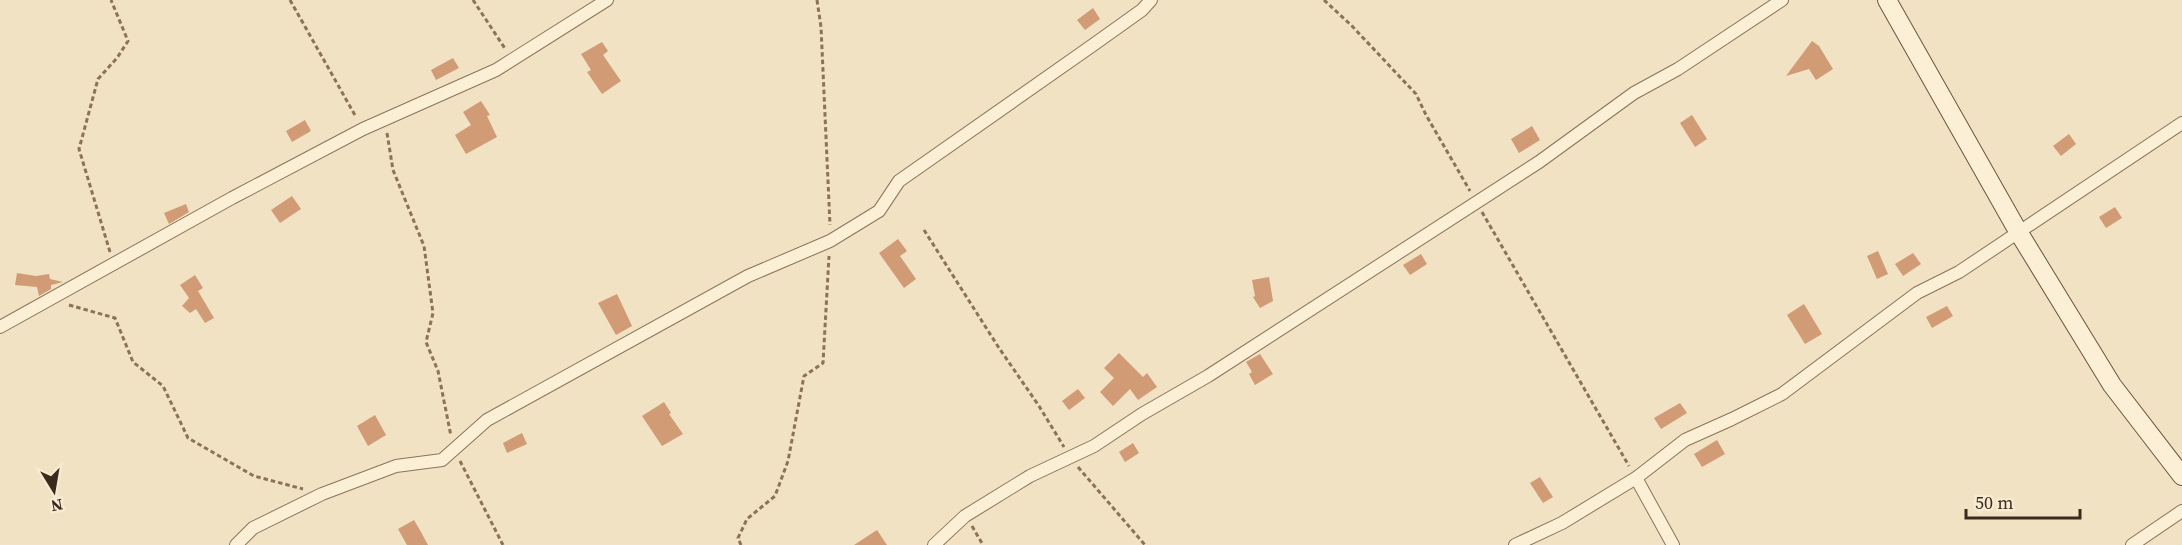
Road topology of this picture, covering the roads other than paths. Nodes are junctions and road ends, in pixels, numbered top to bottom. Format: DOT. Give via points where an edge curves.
graph roads {
  1 [pos="608,0"];
  2 [pos="1151,0"];
  3 [pos="1782,0"];
  4 [pos="1887,0"];
  5 [pos="2182,123"];
  6 [pos="2019,233"];
  7 [pos="0,327"];
  8 [pos="2182,476"];
  9 [pos="1636,478"];
  10 [pos="2182,512"];
  11 [pos="236,545"];
  12 [pos="934,545"];
  13 [pos="1515,545"];
  14 [pos="1673,545"];
  15 [pos="2132,545"];
  1 -- 7 [label="street" via="496,70 363,129"];
  2 -- 11 [label="street" via="899,182 879,211 830,241 748,276 487,420 442,460 396,466 322,494 254,528"];
  3 -- 12 [label="street" via="1678,69 1634,93 1539,162 1208,376 965,516"];
  4 -- 6 [label="street"];
  5 -- 6 [label="street"];
  6 -- 8 [label="street" via="2112,386"];
  6 -- 9 [label="street" via="1959,272 1917,293 1782,394 1685,440"];
  9 -- 13 [label="street" via="1562,523"];
  9 -- 14 [label="street"];
  10 -- 15 [label="street"];
}
